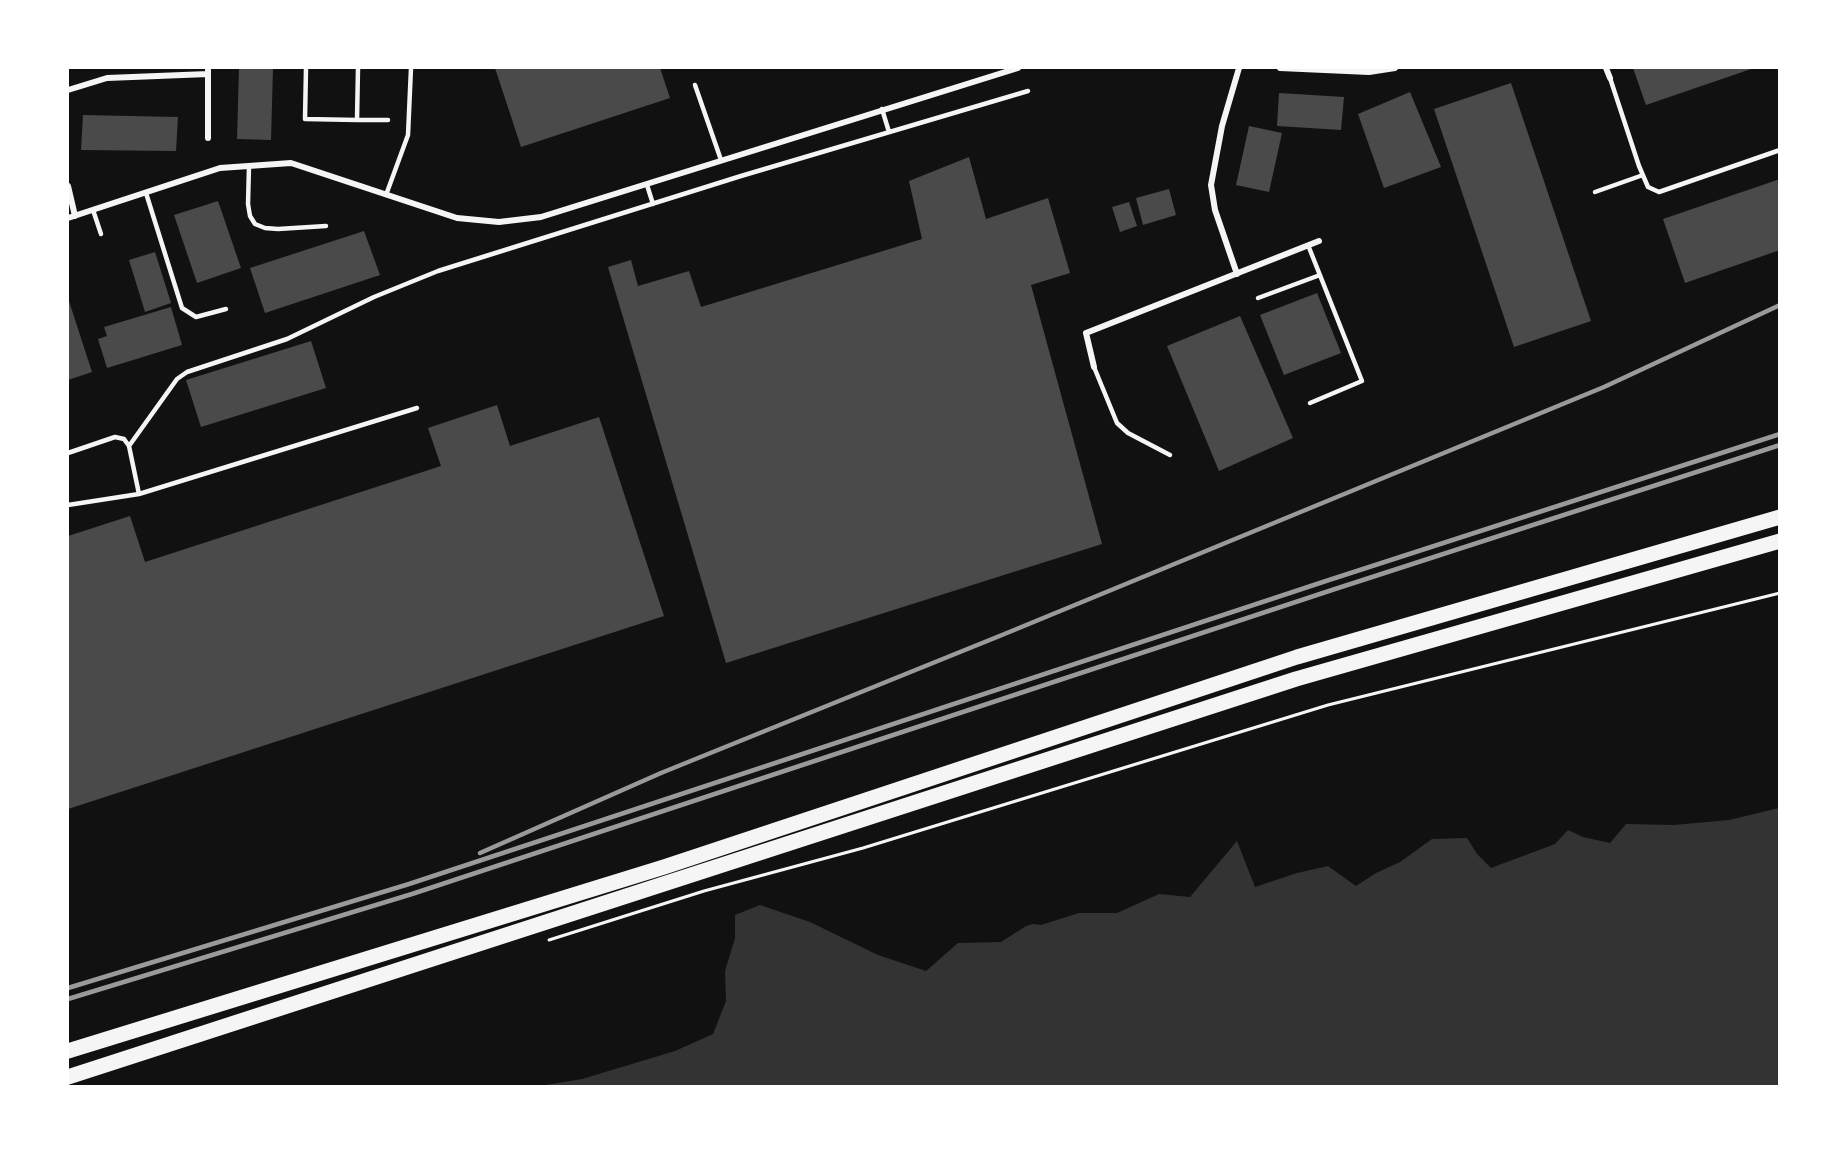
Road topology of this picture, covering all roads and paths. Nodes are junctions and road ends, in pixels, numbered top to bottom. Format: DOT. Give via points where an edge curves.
graph roads {
  1 [pos="306,68"];
  2 [pos="358,68"];
  3 [pos="411,68"];
  4 [pos="1018,68"];
  5 [pos="1239,68"];
  6 [pos="1280,68"];
  7 [pos="1395,68"];
  8 [pos="1606,68"];
  9 [pos="1368,70"];
  10 [pos="208,71"];
  11 [pos="1610,78"];
  12 [pos="695,85"];
  13 [pos="68,90"];
  14 [pos="1028,91"];
  15 [pos="882,110"];
  16 [pos="357,120"];
  17 [pos="388,120"];
  18 [pos="889,132"];
  19 [pos="208,138"];
  20 [pos="1779,150"];
  21 [pos="721,160"];
  22 [pos="249,166"];
  23 [pos="1643,175"];
  24 [pos="646,185"];
  25 [pos="68,186"];
  26 [pos="1595,192"];
  27 [pos="146,193"];
  28 [pos="386,195"];
  29 [pos="653,204"];
  30 [pos="93,210"];
  31 [pos="75,216"];
  32 [pos="68,218"];
  33 [pos="326,226"];
  34 [pos="101,234"];
  35 [pos="1319,241"];
  36 [pos="1308,245"];
  37 [pos="1237,274"];
  38 [pos="1320,275"];
  39 [pos="1258,298"];
  40 [pos="226,309"];
  41 [pos="1095,367"];
  42 [pos="1310,403"];
  43 [pos="417,408"];
  44 [pos="129,446"];
  45 [pos="68,453"];
  46 [pos="1170,455"];
  47 [pos="139,494"];
  48 [pos="68,505"];
  49 [pos="1779,517"];
  50 [pos="1779,541"];
  51 [pos="1779,593"];
  52 [pos="545,941"];
  53 [pos="68,1051"];
  54 [pos="68,1077"];
  1 -- 16 [label="lane" via="304,119"];
  2 -- 16 [label="lane"];
  3 -- 28 [label="lane" via="408,135"];
  4 -- 15 [label="street"];
  5 -- 37 [label="street" via="1222,126 1211,185 1215,210"];
  6 -- 9 [label="street"];
  7 -- 9 [label="street"];
  8 -- 11 [label="street"];
  10 -- 13 [label="street" via="106,78"];
  10 -- 19 [label="street"];
  11 -- 23 [label="lane"];
  12 -- 21 [label="lane"];
  14 -- 18 [label="lane"];
  15 -- 18 [label="lane"];
  15 -- 21 [label="street"];
  16 -- 17 [label="lane"];
  18 -- 29 [label="lane"];
  20 -- 23 [label="lane" via="1659,192 1648,187"];
  21 -- 24 [label="street"];
  22 -- 27 [label="street" via="220,168"];
  22 -- 28 [label="street" via="291,163"];
  22 -- 33 [label="lane" via="248,204 255,224 278,229"];
  23 -- 26 [label="lane"];
  24 -- 28 [label="street" via="541,217 499,222 457,218"];
  24 -- 29 [label="lane"];
  25 -- 31 [label="street"];
  27 -- 30 [label="street"];
  27 -- 40 [label="lane" via="182,308 196,317"];
  29 -- 44 [label="lane" via="438,271 287,339 187,372 177,379"];
  30 -- 31 [label="street"];
  30 -- 34 [label="lane"];
  31 -- 32 [label="street"];
  35 -- 36 [label="street"];
  36 -- 37 [label="street"];
  36 -- 38 [label="lane"];
  37 -- 41 [label="street" via="1086,333"];
  38 -- 39 [label="lane"];
  38 -- 42 [label="lane" via="1362,381"];
  41 -- 46 [label="lane" via="1117,423"];
  43 -- 47 [label="lane"];
  44 -- 45 [label="lane" via="124,439 116,438"];
  44 -- 47 [label="lane"];
  47 -- 48 [label="lane"];
  49 -- 53 [label="highway" via="1297,657 664,867"];
  50 -- 54 [label="highway" via="1296,679"];
  51 -- 52 [label="path" via="1328,705"];
}
